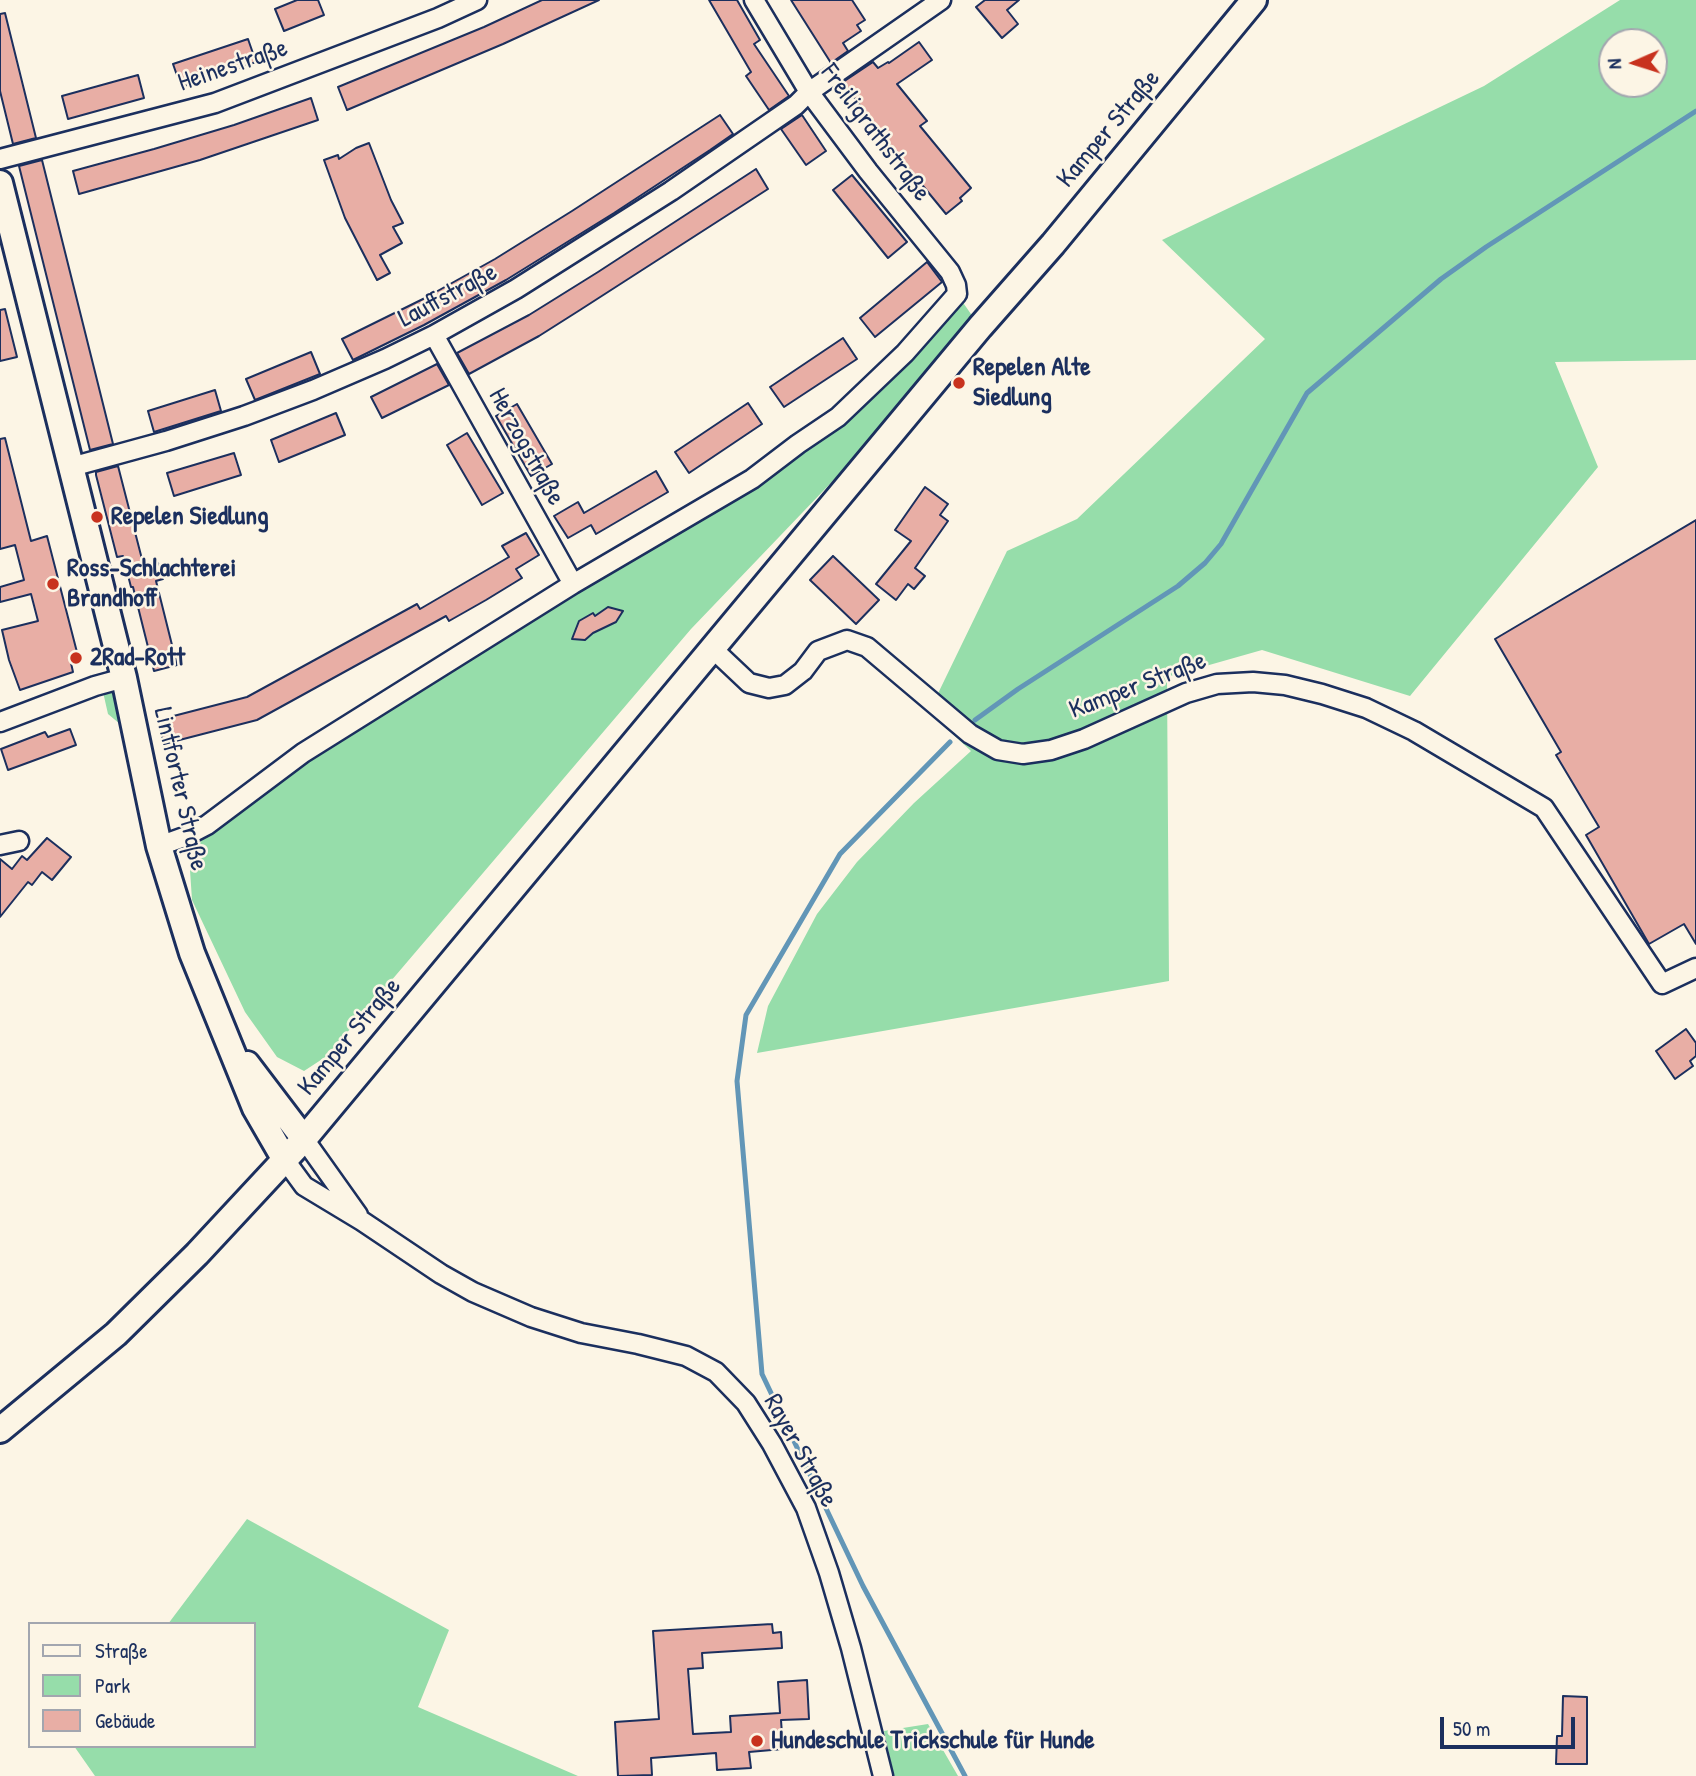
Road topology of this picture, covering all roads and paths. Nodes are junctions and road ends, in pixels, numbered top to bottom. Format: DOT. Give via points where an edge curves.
graph roads {
  1 [pos="477,0"];
  2 [pos="754,0"];
  3 [pos="941,0"];
  4 [pos="1254,0"];
  5 [pos="809,92"];
  6 [pos="0,159"];
  7 [pos="0,183"];
  8 [pos="434,335"];
  9 [pos="71,467"];
  10 [pos="573,584"];
  11 [pos="713,649"];
  12 [pos="124,678"];
  13 [pos="0,722"];
  14 [pos="19,841"];
  15 [pos="0,844"];
  16 [pos="159,846"];
  17 [pos="1696,968"];
  18 [pos="226,1037"];
  19 [pos="304,1139"];
  20 [pos="285,1160"];
  21 [pos="362,1221"];
  22 [pos="0,1430"];
  23 [pos="883,1776"];
  1 -- 6 [label="street, Heinestraße" via="215,103"];
  2 -- 5 [label="street, Freiligrathstraße"];
  3 -- 5 [label="street, Lauffstraße"];
  4 -- 11 [label="main road, Kamper Straße"];
  5 -- 8 [label="street, Lauffstraße" via="796,106 671,191"];
  5 -- 10 [label="street, Freiligrathstraße" via="950,272 957,294 905,353 838,417 752,479"];
  7 -- 9 [label="main road, Lintforter Straße"];
  8 -- 9 [label="street, Lauffstraße" via="244,416"];
  8 -- 10 [label="street, Herzogstraße"];
  9 -- 12 [label="main road, Lintforter Straße"];
  10 -- 16 [label="street" via="303,753 207,825"];
  11 -- 17 [label="street, Kamper Straße" via="749,683 769,688 785,685 818,651 847,640 867,647 970,734 998,750 1023,754 1084,739 1186,693 1217,684 1274,684 1366,708 1544,808 1662,984"];
  11 -- 19 [label="main road, Kamper Straße"];
  12 -- 13 [label="street"];
  12 -- 16 [label="main road, Lintforter Straße"];
  14 -- 15 [label="street"];
  16 -- 18 [label="main road, Lintforter Straße" via="192,953"];
  18 -- 19 [label="main road, Lintforter Straße"];
  18 -- 20 [label="main road, Lintforter Straße" via="255,1108"];
  19 -- 20 [label="main road, Kamper Straße"];
  19 -- 21 [label="street, Rayer Straße"];
  20 -- 21 [label="street, Rayer Straße" via="304,1186"];
  20 -- 22 [label="main road, Kamper Straße" via="116,1334"];
  21 -- 23 [label="street, Rayer Straße" via="441,1274 531,1317 686,1356 716,1372 746,1403 806,1508 852,1648"];
}
